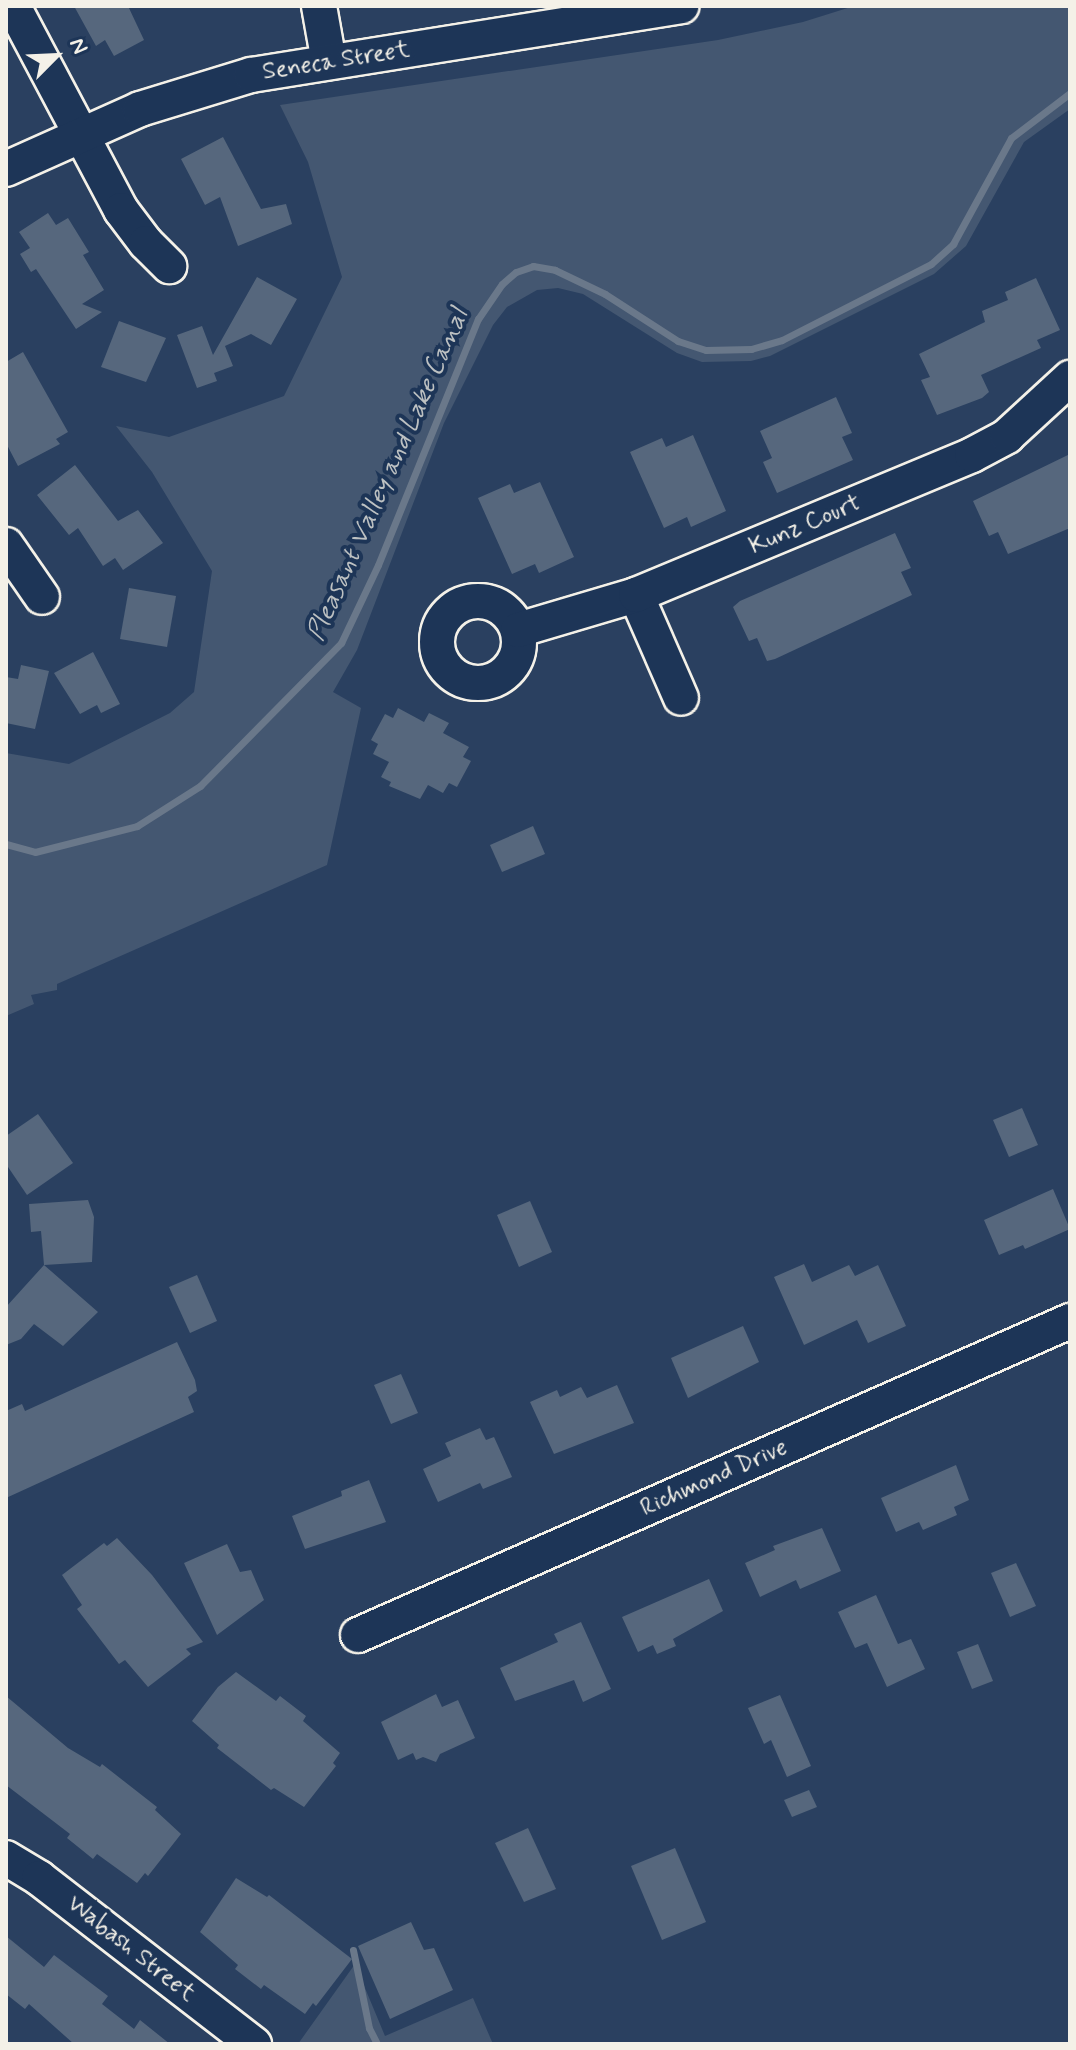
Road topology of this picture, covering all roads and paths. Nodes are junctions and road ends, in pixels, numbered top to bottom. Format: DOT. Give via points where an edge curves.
graph roads {
  1 [pos="13,6"];
  2 [pos="319,6"];
  3 [pos="681,6"];
  4 [pos="588,13"];
  5 [pos="329,62"];
  6 [pos="81,135"];
  7 [pos="6,169"];
  8 [pos="169,266"];
  9 [pos="1070,378"];
  10 [pos="6,545"];
  11 [pos="636,595"];
  12 [pos="42,597"];
  13 [pos="518,630"];
  14 [pos="681,698"];
  15 [pos="1070,1321"];
  16 [pos="358,1635"];
  17 [pos="6,1858"];
  18 [pos="254,2044"];
  1 -- 6 [label="street"];
  2 -- 5 [label="street"];
  3 -- 4 [label="street, Seneca Street"];
  4 -- 5 [label="street, Seneca Street"];
  5 -- 6 [label="street, Seneca Street" via="184,93"];
  6 -- 7 [label="street, Seneca Street"];
  6 -- 8 [label="street" via="121,210"];
  9 -- 11 [label="street, Kunz Court" via="1007,436 972,455"];
  10 -- 12 [label="street"];
  11 -- 13 [label="street, Kunz Court"];
  11 -- 14 [label="street"];
  15 -- 16 [label="street, Richmond Drive"];
  17 -- 18 [label="street, Wabash Street"];
}
